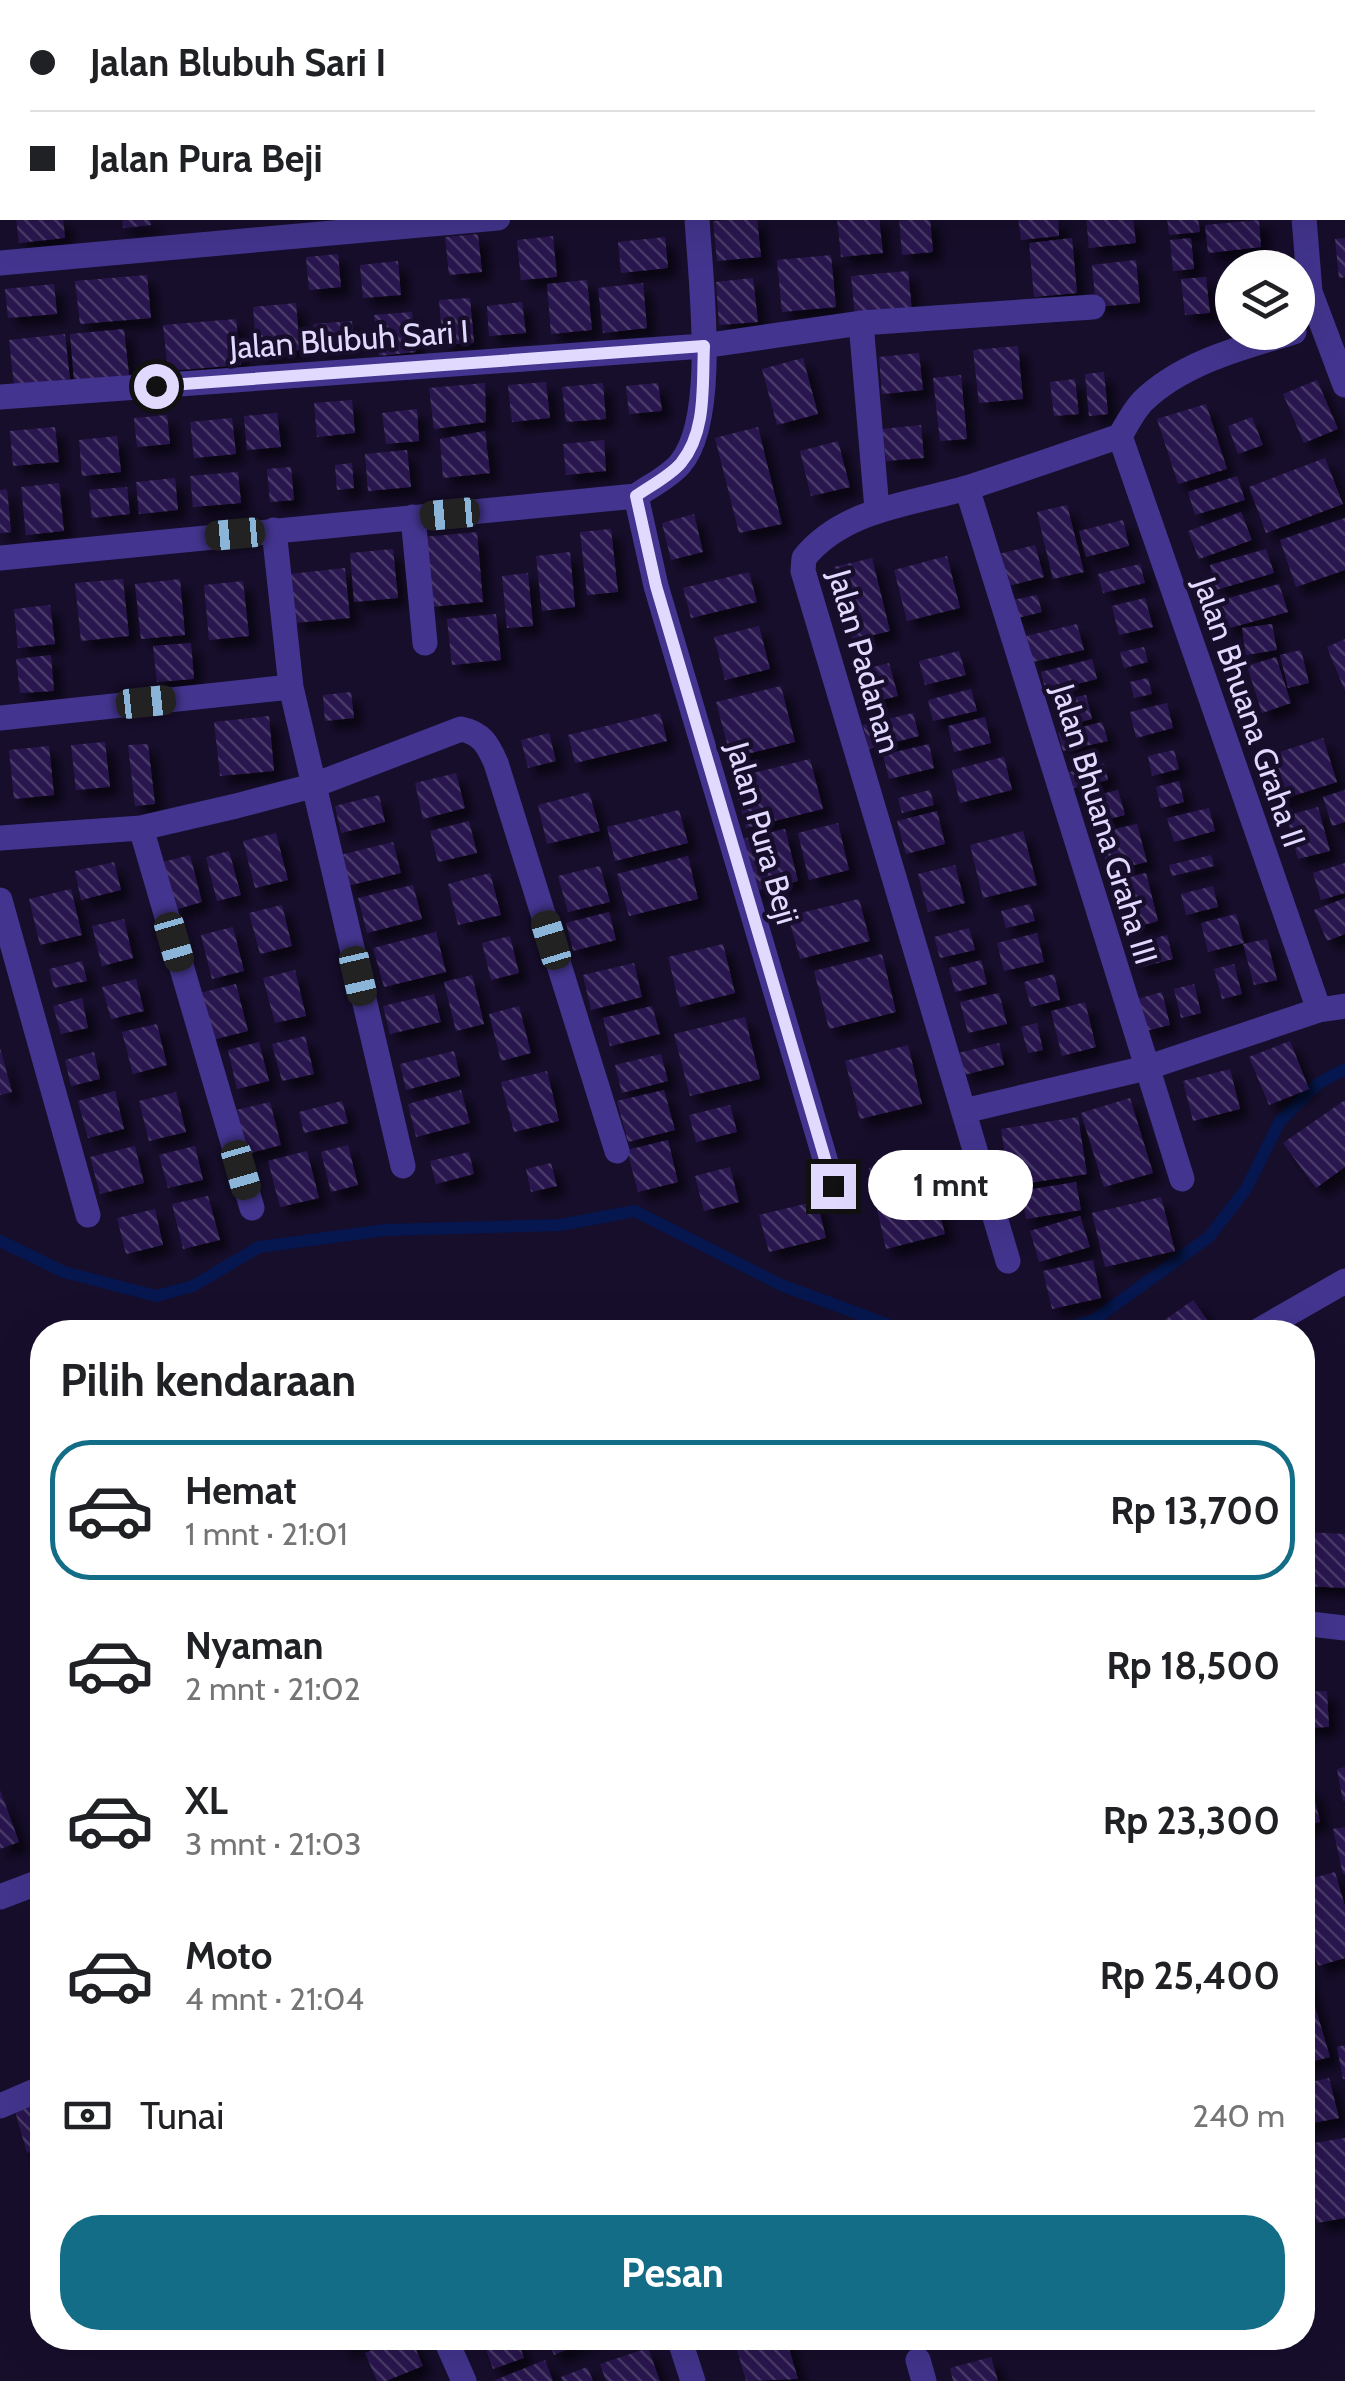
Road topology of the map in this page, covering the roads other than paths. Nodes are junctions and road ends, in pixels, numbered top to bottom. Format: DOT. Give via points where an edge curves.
graph roads {
  1 [pos="476,220"];
  2 [pos="697,220"];
  3 [pos="1304,220"];
  4 [pos="1307,250"];
  5 [pos="0,263"];
  6 [pos="1093,307"];
  7 [pos="861,323"];
  8 [pos="1315,329"];
  9 [pos="704,346"];
  10 [pos="1238,350"];
  11 [pos="1345,385"];
  12 [pos="0,397"];
  13 [pos="1120,436"];
  14 [pos="966,488"];
  15 [pos="636,496"];
  16 [pos="876,509"];
  17 [pos="413,518"];
  18 [pos="274,530"];
  19 [pos="0,558"];
  20 [pos="425,644"];
  21 [pos="291,687"];
  22 [pos="0,718"];
  23 [pos="312,786"];
  24 [pos="141,828"];
  25 [pos="0,838"];
  26 [pos="0,900"];
  27 [pos="1345,1006"];
  28 [pos="1319,1010"];
  29 [pos="1146,1068"];
  30 [pos="964,1111"];
  31 [pos="617,1151"];
  32 [pos="403,1166"];
  33 [pos="1182,1179"];
  34 [pos="833,1186"];
  35 [pos="252,1208"];
  36 [pos="88,1215"];
  37 [pos="1008,1260"];
  38 [pos="1345,1282"];
  39 [pos="1277,1320"];
  40 [pos="1315,1625"];
  41 [pos="1345,1628"];
  42 [pos="30,1886"];
  43 [pos="0,1897"];
  44 [pos="30,2093"];
  45 [pos="0,2106"];
  46 [pos="450,2350"];
  47 [pos="683,2350"];
  48 [pos="464,2381"];
  49 [pos="693,2381"];
  1 -- 5 [label="street"];
  2 -- 9 [label="street"];
  3 -- 4 [label="street"];
  6 -- 7 [label="street, Jalan Blubuh Sari I"];
  7 -- 9 [label="street, Jalan Blubuh Sari I"];
  7 -- 16 [label="street"];
  8 -- 11 [label="street"];
  9 -- 12 [label="street, Jalan Blubuh Sari I"];
  9 -- 15 [label="street" via="696,440 679,466"];
  10 -- 13 [label="street" via="1152,393"];
  13 -- 14 [label="street, Jalan Padanan"];
  13 -- 28 [label="street, Jalan Bhuana Graha II"];
  14 -- 16 [label="street, Jalan Padanan"];
  14 -- 29 [label="street, Jalan Bhuana Graha III"];
  15 -- 17 [label="street"];
  15 -- 34 [label="street, Jalan Pura Beji" via="656,586"];
  16 -- 30 [label="street, Jalan Padanan" via="816,544 803,571"];
  17 -- 18 [label="street"];
  17 -- 20 [label="street"];
  18 -- 19 [label="street"];
  18 -- 21 [label="street"];
  21 -- 22 [label="street"];
  21 -- 23 [label="street"];
  23 -- 24 [label="street"];
  23 -- 31 [label="street" via="461,728 485,740"];
  23 -- 32 [label="street"];
  24 -- 25 [label="street"];
  24 -- 35 [label="street"];
  26 -- 36 [label="street"];
  27 -- 28 [label="street"];
  28 -- 29 [label="street"];
  29 -- 30 [label="street"];
  29 -- 33 [label="street, Jalan Bhuana Graha III"];
  30 -- 37 [label="street, Jalan Padanan"];
  38 -- 39 [label="street"];
  40 -- 41 [label="street"];
  42 -- 43 [label="street"];
  44 -- 45 [label="street"];
  46 -- 48 [label="street"];
  47 -- 49 [label="street"];
}
